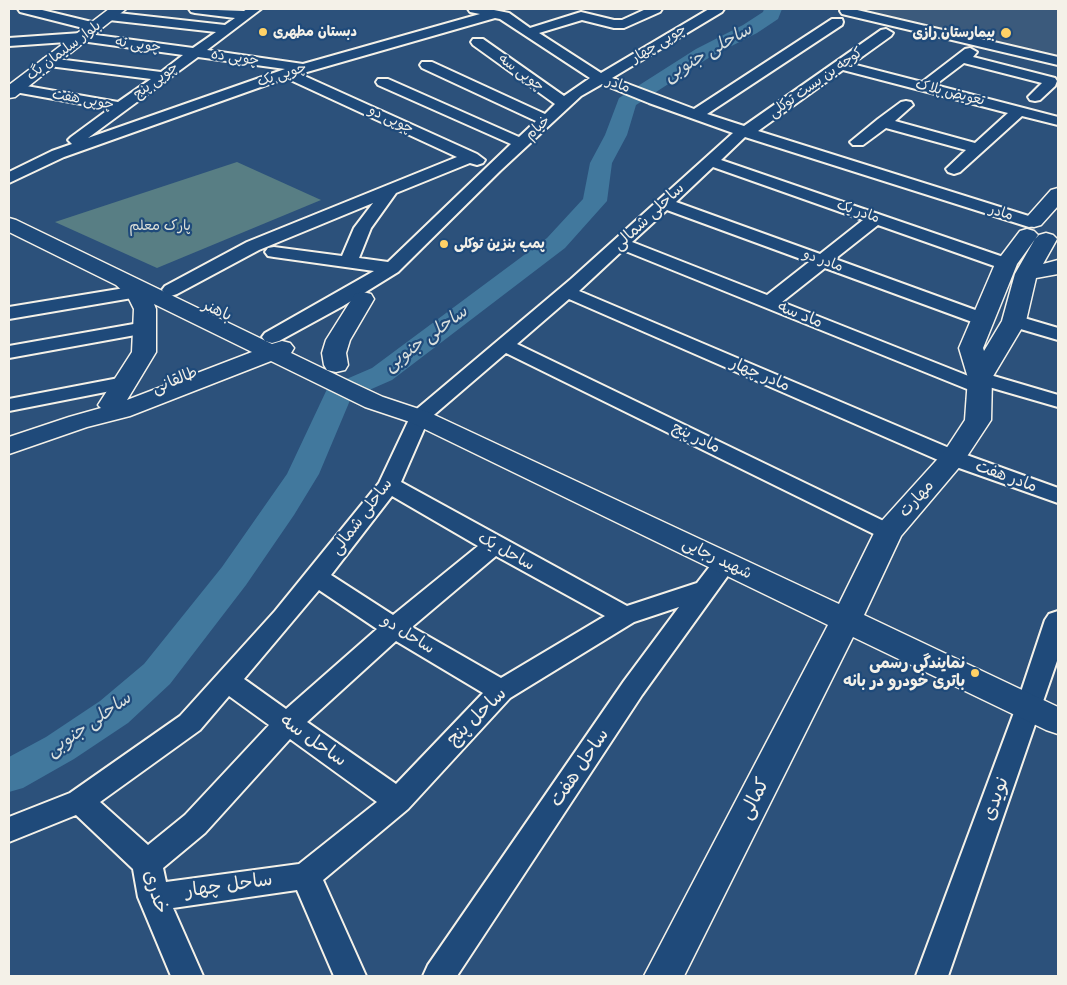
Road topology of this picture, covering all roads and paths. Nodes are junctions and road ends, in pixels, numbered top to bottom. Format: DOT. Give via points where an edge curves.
graph roads {
  1 [pos="24,9"];
  2 [pos="195,9"];
  3 [pos="474,9"];
  4 [pos="656,9"];
  5 [pos="718,9"];
  6 [pos="114,12"];
  7 [pos="250,12"];
  8 [pos="507,12"];
  9 [pos="95,27"];
  10 [pos="227,29"];
  11 [pos="529,32"];
  12 [pos="886,33"];
  13 [pos="81,38"];
  14 [pos="9,42"];
  15 [pos="478,42"];
  16 [pos="195,53"];
  17 [pos="1058,61"];
  18 [pos="49,62"];
  19 [pos="428,65"];
  20 [pos="841,65"];
  21 [pos="304,68"];
  22 [pos="287,73"];
  23 [pos="163,76"];
  24 [pos="600,78"];
  25 [pos="383,82"];
  26 [pos="924,87"];
  27 [pos="11,91"];
  28 [pos="1035,97"];
  29 [pos="650,102"];
  30 [pos="565,104"];
  31 [pos="906,105"];
  32 [pos="122,107"];
  33 [pos="1019,111"];
  34 [pos="695,115"];
  35 [pos="546,120"];
  36 [pos="1058,121"];
  37 [pos="883,122"];
  38 [pos="742,134"];
  39 [pos="858,142"];
  40 [pos="521,143"];
  41 [pos="977,148"];
  42 [pos="58,154"];
  43 [pos="471,157"];
  44 [pos="710,161"];
  45 [pos="494,168"];
  46 [pos="954,169"];
  47 [pos="9,178"];
  48 [pos="9,186"];
  49 [pos="392,188"];
  50 [pos="1058,194"];
  51 [pos="664,203"];
  52 [pos="9,213"];
  53 [pos="875,218"];
  54 [pos="9,224"];
  55 [pos="1045,231"];
  56 [pos="620,243"];
  57 [pos="274,252"];
  58 [pos="822,261"];
  59 [pos="348,262"];
  60 [pos="1006,264"];
  61 [pos="1058,267"];
  62 [pos="392,268"];
  63 [pos="1026,274"];
  64 [pos="131,287"];
  65 [pos="171,290"];
  66 [pos="567,292"];
  67 [pos="363,300"];
  68 [pos="769,303"];
  69 [pos="9,313"];
  70 [pos="982,320"];
  71 [pos="1014,321"];
  72 [pos="145,328"];
  73 [pos="1058,334"];
  74 [pos="272,345"];
  75 [pos="504,345"];
  76 [pos="9,352"];
  77 [pos="325,370"];
  78 [pos="220,374"];
  79 [pos="980,382"];
  80 [pos="124,383"];
  81 [pos="1058,401"];
  82 [pos="9,405"];
  83 [pos="111,405"];
  84 [pos="419,417"];
  85 [pos="78,422"];
  86 [pos="9,446"];
  87 [pos="953,458"];
  88 [pos="389,485"];
  89 [pos="1058,496"];
  90 [pos="888,532"];
  91 [pos="494,545"];
  92 [pos="725,563"];
  93 [pos="316,577"];
  94 [pos="705,589"];
  95 [pos="624,616"];
  96 [pos="846,621"];
  97 [pos="1058,622"];
  98 [pos="394,628"];
  99 [pos="228,682"];
  100 [pos="500,691"];
  101 [pos="1029,707"];
  102 [pos="1058,721"];
  103 [pos="287,724"];
  104 [pos="80,801"];
  105 [pos="398,801"];
  106 [pos="9,830"];
  107 [pos="147,863"];
  108 [pos="306,876"];
  109 [pos="153,897"];
  110 [pos="187,976"];
  111 [pos="350,976"];
  112 [pos="439,976"];
  113 [pos="664,976"];
  114 [pos="932,976"];
  1 -- 9 [label="street"];
  2 -- 7 [label="street"];
  3 -- 8 [label="street"];
  4 -- 11 [label="street" via="624,24 581,16"];
  5 -- 24 [label="street, چوپی چهار"];
  6 -- 9 [label="main road, بلوار سلیمان بگ"];
  6 -- 10 [label="street"];
  7 -- 10 [label="street, چوپی پنج"];
  8 -- 11 [label="street"];
  8 -- 21 [label="street, چوپی یک"];
  9 -- 13 [label="main road, بلوار سلیمان بگ"];
  10 -- 16 [label="street, چوپی پنج"];
  11 -- 24 [label="street"];
  12 -- 20 [label="street, کوچه بن بست توکلی"];
  13 -- 14 [label="street, چوپی نه"];
  13 -- 16 [label="street, چوپی نه"];
  13 -- 18 [label="main road, بلوار سلیمان بگ"];
  15 -- 30 [label="street, چوپی سه"];
  16 -- 21 [label="street, چوپی ده"];
  16 -- 23 [label="street, چوپی پنج"];
  17 -- 34 [label="street" via="842,17"];
  18 -- 23 [label="street"];
  18 -- 27 [label="main road, بلوار سلیمان بگ"];
  19 -- 35 [label="street"];
  20 -- 26 [label="street, تعویض پلاک"];
  20 -- 38 [label="street, کوچه بن بست توکلی"];
  21 -- 22 [label="street, چوپی یک"];
  22 -- 42 [label="street, چوپی یک"];
  22 -- 43 [label="street, چوپی دو"];
  23 -- 32 [label="street, چوپی پنج"];
  24 -- 29 [label="street, مادر" via="609,87"];
  24 -- 30 [label="street, خیام"];
  25 -- 40 [label="street"];
  26 -- 28 [label="street" via="966,55 1050,81"];
  26 -- 33 [label="street, تعویض پلاک"];
  27 -- 32 [label="street, چوپی هفت"];
  29 -- 34 [label="street, مادر"];
  29 -- 38 [label="street, مادر"];
  30 -- 35 [label="street, خیام"];
  31 -- 37 [label="street"];
  32 -- 42 [label="street, چوپی پنج"];
  33 -- 36 [label="street, تعویض پلاک"];
  33 -- 41 [label="street"];
  34 -- 38 [label="street, مادر"];
  35 -- 40 [label="street, خیام"];
  37 -- 39 [label="street"];
  37 -- 41 [label="street"];
  38 -- 44 [label="street, ساحلی شمالی"];
  38 -- 55 [label="street, مادر"];
  40 -- 45 [label="street, خیام"];
  41 -- 46 [label="street"];
  42 -- 47 [label="street, چوپی یک"];
  42 -- 48 [label="street, چوپی یک"];
  43 -- 45 [label="street, چوپی دو"];
  43 -- 49 [label="street"];
  44 -- 51 [label="street, ساحلی شمالی"];
  44 -- 53 [label="street, مادر یک"];
  45 -- 62 [label="street, خیام"];
  49 -- 59 [label="street" via="363,228"];
  49 -- 65 [label="street" via="253,246"];
  50 -- 55 [label="main road, مهارت"];
  51 -- 56 [label="street, ساحلی شمالی"];
  51 -- 58 [label="street, مادر دو"];
  52 -- 65 [label="main road, باهنر"];
  53 -- 58 [label="street"];
  53 -- 60 [label="street, مادر یک"];
  54 -- 64 [label="main road, باهنر"];
  55 -- 60 [label="main road, مهارت"];
  55 -- 63 [label="main road, مهارت"];
  56 -- 66 [label="street, ساحلی شمالی"];
  56 -- 68 [label="street, ماد سه"];
  57 -- 59 [label="street"];
  58 -- 68 [label="street"];
  58 -- 70 [label="street, مادر دو"];
  59 -- 62 [label="street"];
  60 -- 70 [label="main road, مهارت"];
  61 -- 63 [label="main road"];
  62 -- 67 [label="street, خیام" via="385,282"];
  62 -- 74 [label="street, خیام"];
  63 -- 71 [label="main road, مهارت"];
  64 -- 69 [label="street"];
  64 -- 72 [label="main road" via="145,309"];
  64 -- 74 [label="main road, باهنر"];
  65 -- 74 [label="main road, باهنر"];
  66 -- 75 [label="street, ساحلی شمالی"];
  66 -- 87 [label="street, مادر چهار"];
  67 -- 74 [label="street, خیام"];
  67 -- 77 [label="main road" via="338,340"];
  68 -- 79 [label="street, ماد سه"];
  70 -- 79 [label="main road, مهارت" via="971,348"];
  71 -- 73 [label="street"];
  71 -- 79 [label="main road, مهارت"];
  72 -- 76 [label="street"];
  72 -- 80 [label="main road" via="144,352"];
  74 -- 77 [label="main road, باهنر"];
  74 -- 77 [label="main road, باهنر"];
  74 -- 78 [label="main road, طالقانی"];
  74 -- 83 [label="main road, طالقانی"];
  75 -- 84 [label="street, ساحلی شمالی"];
  75 -- 90 [label="street, مادر پنج"];
  77 -- 78 [label="main road" via="267,368"];
  77 -- 84 [label="main road, شهید رجایی" via="383,396"];
  78 -- 85 [label="main road, طالقانی" via="121,411"];
  79 -- 81 [label="street, ماد سه"];
  79 -- 87 [label="main road, مهارت" via="978,420"];
  80 -- 82 [label="street"];
  80 -- 83 [label="main road"];
  83 -- 85 [label="main road, طالقانی"];
  84 -- 88 [label="street, ساحلی شمالی"];
  84 -- 92 [label="main road, شهید رجایی"];
  85 -- 86 [label="main road, طالقانی"];
  87 -- 89 [label="street, مادر هفت"];
  87 -- 90 [label="main road, مهارت"];
  88 -- 91 [label="street, ساحل یک"];
  88 -- 93 [label="street, ساحلی شمالی"];
  90 -- 96 [label="main road, مهارت"];
  91 -- 95 [label="street, ساحل یک"];
  91 -- 98 [label="street"];
  92 -- 94 [label="street, ساحل هفت"];
  92 -- 96 [label="main road, شهید رجایی"];
  93 -- 98 [label="street, ساحل دو"];
  93 -- 99 [label="street, ساحلی شمالی"];
  94 -- 95 [label="street, ساحل پنج"];
  94 -- 112 [label="street, ساحل هفت" via="633,688"];
  95 -- 100 [label="street, ساحل پنج"];
  96 -- 101 [label="main road, شهید رجایی"];
  96 -- 113 [label="main road, کمالی"];
  97 -- 101 [label="street, نویدی"];
  98 -- 100 [label="street, ساحل دو"];
  98 -- 103 [label="street"];
  99 -- 103 [label="street, ساحل سه"];
  99 -- 104 [label="street, ساحلی شمالی" via="190,723"];
  100 -- 105 [label="street, ساحل پنج"];
  101 -- 102 [label="main road, شهید رجایی"];
  101 -- 114 [label="street, نویدی"];
  103 -- 105 [label="street, ساحل سه"];
  103 -- 107 [label="street" via="194,824"];
  104 -- 106 [label="street, ساحلی شمالی"];
  104 -- 107 [label="street, خدری"];
  105 -- 108 [label="street, ساحل پنج"];
  107 -- 109 [label="street, خدری"];
  108 -- 109 [label="street, ساحل چهار"];
  108 -- 111 [label="street"];
  109 -- 110 [label="street, خدری"];
}
